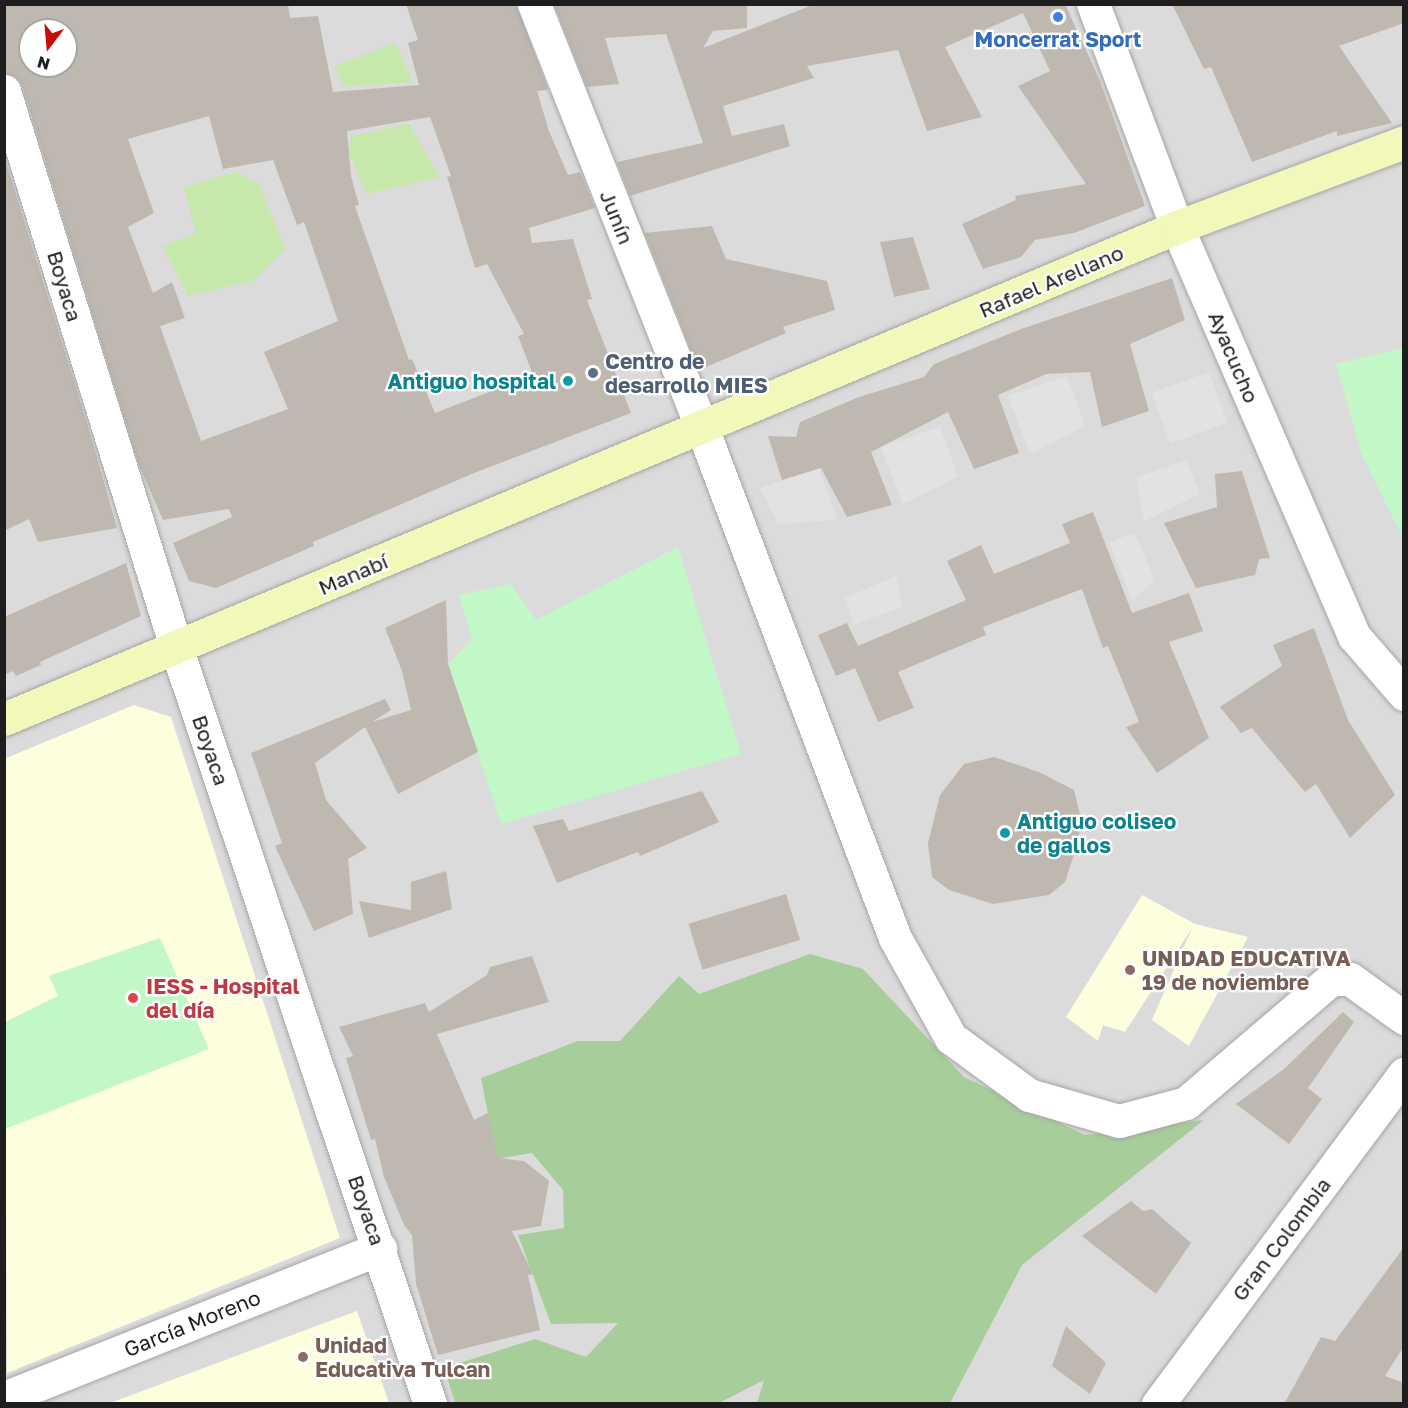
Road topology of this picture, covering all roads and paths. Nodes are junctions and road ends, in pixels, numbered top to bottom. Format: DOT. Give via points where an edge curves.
graph roads {
  1 [pos="534,4"];
  2 [pos="1093,4"];
  3 [pos="4,91"];
  4 [pos="1404,142"];
  5 [pos="1178,228"];
  6 [pos="702,428"];
  7 [pos="176,648"];
  8 [pos="1404,694"];
  9 [pos="4,719"];
  10 [pos="1404,1018"];
  11 [pos="1404,1074"];
  12 [pos="381,1248"];
  13 [pos="4,1398"];
  14 [pos="430,1404"];
  15 [pos="1158,1404"];
  1 -- 6 [label="street, Junín"];
  2 -- 5 [label="street, Ayacucho"];
  3 -- 7 [label="street, Boyaca"];
  4 -- 5 [label="main road, Rafael Arellano"];
  5 -- 6 [label="main road, Rafael Arellano"];
  5 -- 8 [label="street, Ayacucho" via="1354,636"];
  6 -- 7 [label="main road, Manabí"];
  6 -- 10 [label="street, Junín" via="895,938 951,1038 1029,1095 1119,1121 1186,1103 1331,979 1350,979"];
  7 -- 9 [label="main road, Manabí"];
  7 -- 12 [label="street, Boyaca"];
  11 -- 15 [label="street, Gran Colombia"];
  12 -- 13 [label="street, García Moreno"];
  12 -- 14 [label="street, Boyaca"];
}
